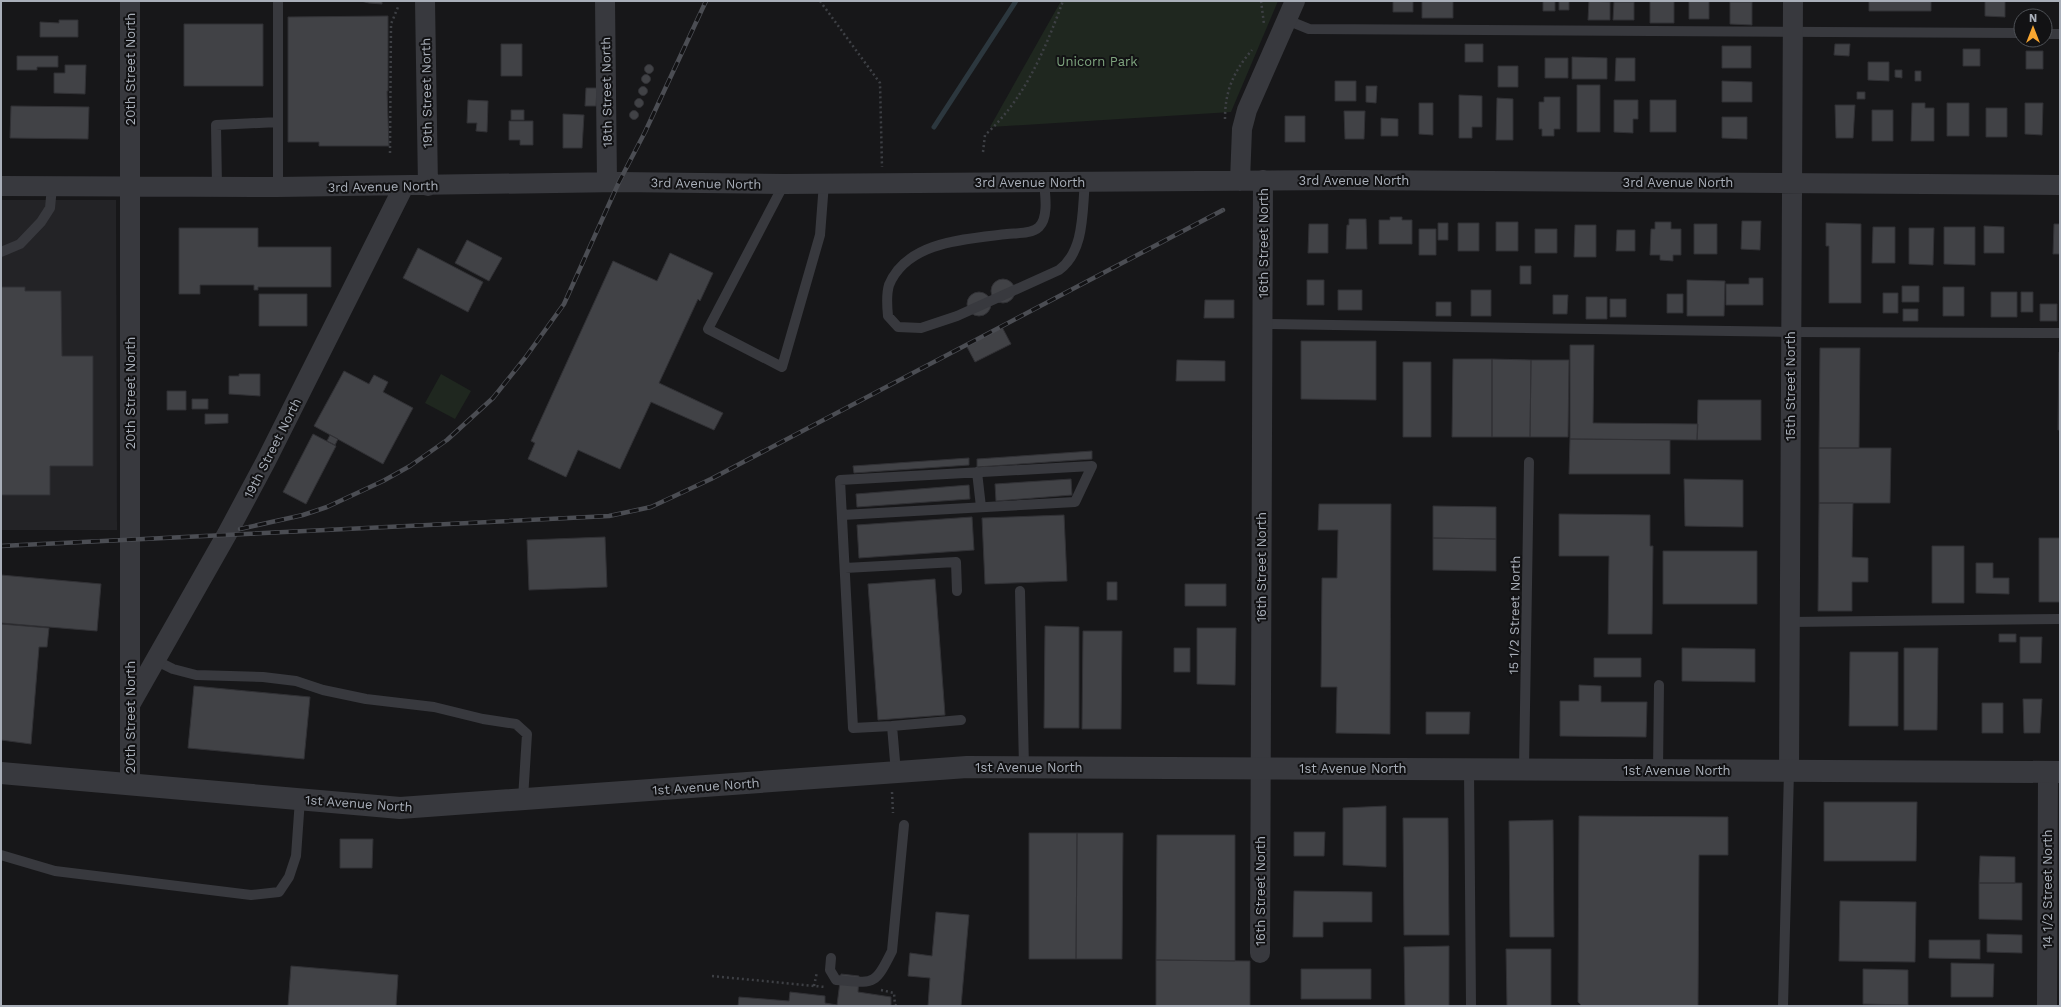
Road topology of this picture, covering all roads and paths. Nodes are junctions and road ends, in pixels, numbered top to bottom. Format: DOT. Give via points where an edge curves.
graph roads {
  1 [pos="130,1"];
  2 [pos="278,1"];
  3 [pos="425,1"];
  4 [pos="605,1"];
  5 [pos="820,1"];
  6 [pos="1063,1"];
  7 [pos="1261,1"];
  8 [pos="1295,1"];
  9 [pos="1792,1"];
  10 [pos="398,7"];
  11 [pos="1287,20"];
  12 [pos="1264,29"];
  13 [pos="1792,33"];
  14 [pos="2013,34"];
  15 [pos="1257,45"];
  16 [pos="1224,120"];
  17 [pos="278,122"];
  18 [pos="983,152"];
  19 [pos="390,153"];
  20 [pos="1264,180"];
  21 [pos="1240,181"];
  22 [pos="607,182"];
  23 [pos="1044,182"];
  24 [pos="1084,182"];
  25 [pos="882,183"];
  26 [pos="1792,183"];
  27 [pos="784,184"];
  28 [pos="824,184"];
  29 [pos="2060,185"];
  30 [pos="1,186"];
  31 [pos="404,186"];
  32 [pos="428,186"];
  33 [pos="52,187"];
  34 [pos="130,187"];
  35 [pos="217,187"];
  36 [pos="278,187"];
  37 [pos="1,252"];
  38 [pos="1262,324"];
  39 [pos="1791,332"];
  40 [pos="2060,332"];
  41 [pos="1529,462"];
  42 [pos="977,472"];
  43 [pos="981,507"];
  44 [pos="842,515"];
  45 [pos="845,568"];
  46 [pos="957,591"];
  47 [pos="1020,591"];
  48 [pos="2060,619"];
  49 [pos="1789,622"];
  50 [pos="155,660"];
  51 [pos="1659,684"];
  52 [pos="130,705"];
  53 [pos="961,720"];
  54 [pos="892,726"];
  55 [pos="1024,767"];
  56 [pos="1260,768"];
  57 [pos="1470,769"];
  58 [pos="1524,769"];
  59 [pos="1658,770"];
  60 [pos="1789,771"];
  61 [pos="2054,772"];
  62 [pos="1,773"];
  63 [pos="894,782"];
  64 [pos="130,784"];
  65 [pos="300,799"];
  66 [pos="523,799"];
  67 [pos="893,813"];
  68 [pos="904,825"];
  69 [pos="1,855"];
  70 [pos="1260,953"];
  71 [pos="831,958"];
  72 [pos="832,973"];
  73 [pos="712,976"];
  74 [pos="814,986"];
  75 [pos="829,987"];
  76 [pos="880,990"];
  77 [pos="899,1006"];
  78 [pos="1471,1006"];
  79 [pos="1783,1006"];
  80 [pos="2047,1006"];
  1 -- 34 [label="street, 20th Street North"];
  2 -- 17 [label="lane"];
  3 -- 32 [label="street, 19th Street North"];
  4 -- 22 [label="street, 18th Street North"];
  5 -- 25 [label="path" via="880,83"];
  6 -- 18 [label="path" via="1048,43 1030,78 1000,121 984,135"];
  7 -- 12 [label="path"];
  8 -- 11 [label="street, 16th Street North"];
  9 -- 13 [label="street, 15th Street North"];
  10 -- 19 [label="path" via="391,24"];
  11 -- 13 [label="lane" via="1309,29"];
  11 -- 21 [label="street, 16th Street North" via="1247,110 1242,129"];
  13 -- 14 [label="lane"];
  13 -- 26 [label="street, 15th Street North"];
  15 -- 16 [label="path" via="1233,75 1227,91"];
  17 -- 35 [label="lane" via="216,124"];
  17 -- 36 [label="lane"];
  20 -- 21 [label="street, 3rd Avenue North"];
  20 -- 26 [label="street, 3rd Avenue North"];
  20 -- 38 [label="street, 16th Street North"];
  21 -- 24 [label="street, 3rd Avenue North"];
  22 -- 27 [label="street, 3rd Avenue North"];
  22 -- 32 [label="street, 3rd Avenue North"];
  23 -- 24 [label="street, 3rd Avenue North"];
  23 -- 24 [label="lane" via="1045,204 1043,220 1039,227 1027,232 956,240 916,254 901,268 889,285 887,301 888,316 898,327 921,328 957,316 1068,264 1078,244"];
  23 -- 25 [label="street, 3rd Avenue North"];
  25 -- 28 [label="street, 3rd Avenue North"];
  26 -- 29 [label="street, 3rd Avenue North"];
  26 -- 39 [label="street, 15th Street North"];
  27 -- 28 [label="street, 3rd Avenue North"];
  27 -- 28 [label="lane" via="708,329 782,367 820,235"];
  30 -- 33 [label="street, 3rd Avenue North"];
  31 -- 32 [label="street, 3rd Avenue North"];
  31 -- 36 [label="street, 3rd Avenue North"];
  31 -- 50 [label="street, 19th Street North" via="262,468"];
  33 -- 34 [label="street, 3rd Avenue North"];
  33 -- 37 [label="lane" via="50,208 42,222 20,244"];
  34 -- 35 [label="street, 3rd Avenue North"];
  34 -- 52 [label="street, 20th Street North"];
  35 -- 36 [label="street, 3rd Avenue North"];
  38 -- 39 [label="lane"];
  38 -- 56 [label="street, 16th Street North"];
  39 -- 40 [label="lane"];
  39 -- 49 [label="street, 15th Street North"];
  41 -- 58 [label="lane, 15 1/2 Street North"];
  42 -- 43 [label="lane"];
  42 -- 43 [label="lane" via="1092,466 1075,502"];
  42 -- 44 [label="lane" via="840,480"];
  43 -- 44 [label="lane"];
  44 -- 45 [label="lane"];
  45 -- 46 [label="lane" via="956,562"];
  45 -- 54 [label="lane" via="853,728"];
  47 -- 55 [label="lane"];
  48 -- 49 [label="lane"];
  49 -- 60 [label="street, 15th Street North"];
  50 -- 52 [label="street, 19th Street North"];
  50 -- 66 [label="lane" via="173,669 196,675 263,677 296,681 366,699 434,707 516,724 527,734"];
  51 -- 59 [label="lane"];
  52 -- 64 [label="street, 20th Street North"];
  53 -- 54 [label="lane"];
  54 -- 63 [label="lane"];
  55 -- 56 [label="street, 1st Avenue North"];
  55 -- 63 [label="street, 1st Avenue North" via="968,768"];
  56 -- 57 [label="street, 1st Avenue North"];
  56 -- 70 [label="street, 16th Street North"];
  57 -- 58 [label="street, 1st Avenue North"];
  57 -- 78 [label="lane"];
  58 -- 59 [label="street, 1st Avenue North"];
  59 -- 60 [label="street, 1st Avenue North"];
  60 -- 61 [label="street, 1st Avenue North"];
  60 -- 79 [label="lane"];
  61 -- 80 [label="street, 14 1/2 Street North"];
  62 -- 64 [label="street, 1st Avenue North"];
  63 -- 66 [label="street, 1st Avenue North"];
  63 -- 67 [label="path"];
  64 -- 65 [label="street, 1st Avenue North"];
  65 -- 66 [label="street, 1st Avenue North" via="400,808"];
  65 -- 69 [label="lane" via="296,856 290,877 279,892 251,895 55,871"];
  68 -- 72 [label="lane" via="892,951 878,977 868,982 836,980"];
  71 -- 72 [label="lane"];
  72 -- 74 [label="path" via="816,972"];
  73 -- 74 [label="path"];
  74 -- 75 [label="path"];
  76 -- 77 [label="path" via="894,993 895,1005"];
}
